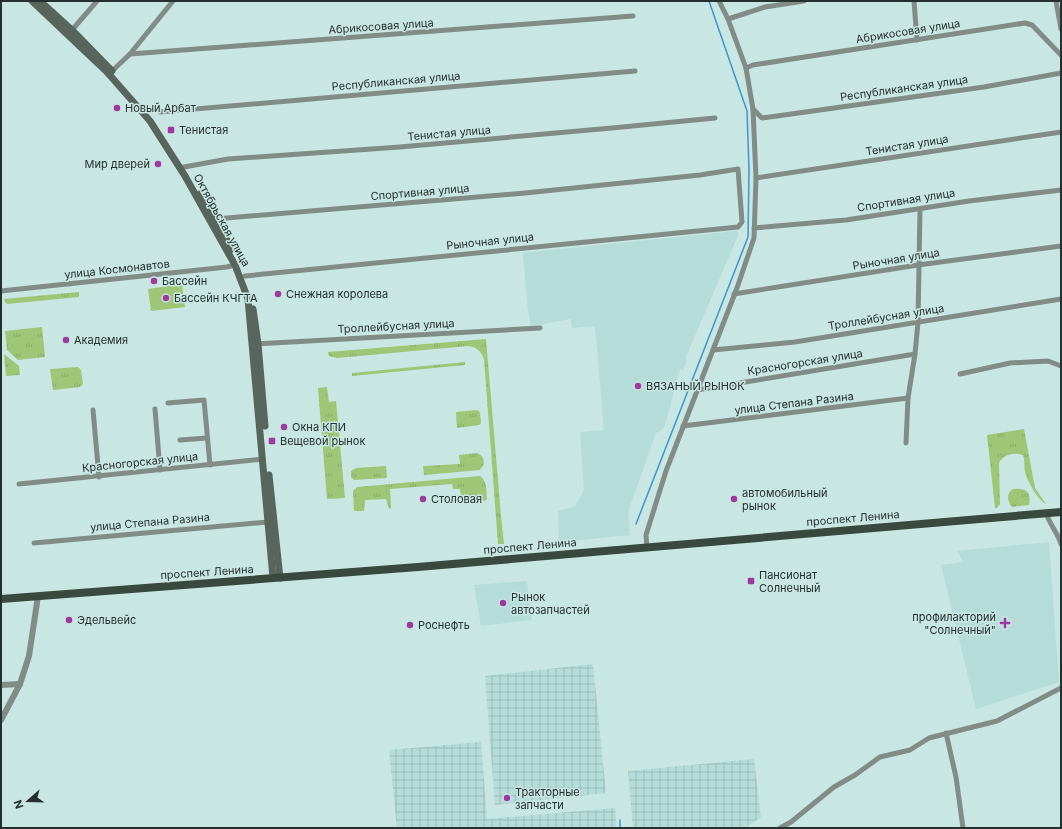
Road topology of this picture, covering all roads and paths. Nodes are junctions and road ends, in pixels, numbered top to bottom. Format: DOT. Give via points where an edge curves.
graph roads {
  1 [pos="32,1"];
  2 [pos="40,1"];
  3 [pos="97,1"];
  4 [pos="173,1"];
  5 [pos="719,1"];
  6 [pos="804,1"];
  7 [pos="914,1"];
  8 [pos="1056,1"];
  9 [pos="634,16"];
  10 [pos="728,19"];
  11 [pos="1061,29"];
  12 [pos="72,30"];
  13 [pos="917,40"];
  14 [pos="130,54"];
  15 [pos="1061,55"];
  16 [pos="746,68"];
  17 [pos="635,71"];
  18 [pos="111,73"];
  19 [pos="1061,73"];
  20 [pos="753,109"];
  21 [pos="160,112"];
  22 [pos="715,118"];
  23 [pos="1061,132"];
  24 [pos="184,167"];
  25 [pos="756,178"];
  26 [pos="1061,190"];
  27 [pos="920,208"];
  28 [pos="215,218"];
  29 [pos="738,227"];
  30 [pos="754,228"];
  31 [pos="1061,246"];
  32 [pos="235,265"];
  33 [pos="918,265"];
  34 [pos="245,276"];
  35 [pos="1,291"];
  36 [pos="734,294"];
  37 [pos="1061,299"];
  38 [pos="918,322"];
  39 [pos="540,328"];
  40 [pos="255,344"];
  41 [pos="713,350"];
  42 [pos="915,354"];
  43 [pos="1061,366"];
  44 [pos="960,374"];
  45 [pos="698,390"];
  46 [pos="908,398"];
  47 [pos="168,403"];
  48 [pos="155,409"];
  49 [pos="93,410"];
  50 [pos="683,426"];
  51 [pos="208,438"];
  52 [pos="180,440"];
  53 [pos="906,443"];
  54 [pos="263,459"];
  55 [pos="210,465"];
  56 [pos="160,470"];
  57 [pos="99,477"];
  58 [pos="19,484"];
  59 [pos="1061,512"];
  60 [pos="1046,514"];
  61 [pos="271,521"];
  62 [pos="34,542"];
  63 [pos="1061,544"];
  64 [pos="647,548"];
  65 [pos="276,578"];
  66 [pos="38,596"];
  67 [pos="1,599"];
  68 [pos="20,684"];
  69 [pos="1,685"];
  70 [pos="1061,688"];
  71 [pos="1,720"];
  72 [pos="946,733"];
  73 [pos="780,828"];
  74 [pos="963,828"];
  1 -- 18 [label="main road, Октябрьская улица"];
  2 -- 12 [label="main road, Октябрьская улица"];
  3 -- 12 [label="street"];
  4 -- 14 [label="street"];
  5 -- 10 [label="street"];
  6 -- 10 [label="street" via="765,7"];
  7 -- 13 [label="street"];
  8 -- 11 [label="street"];
  9 -- 14 [label="street, Абрикосовая улица"];
  10 -- 16 [label="street"];
  12 -- 18 [label="main road, Октябрьская улица"];
  13 -- 15 [label="street, Абрикосовая улица" via="1028,23"];
  13 -- 16 [label="street, Абрикосовая улица"];
  14 -- 18 [label="street"];
  16 -- 20 [label="street"];
  17 -- 21 [label="street, Республиканская улица"];
  18 -- 24 [label="main road, Октябрьская улица" via="149,113"];
  18 -- 32 [label="main road, Октябрьская улица" via="154,127"];
  19 -- 20 [label="street, Республиканская улица" via="984,87 762,118"];
  20 -- 25 [label="street"];
  22 -- 24 [label="street, Тенистая улица" via="400,147 228,159"];
  23 -- 25 [label="street, Тенистая улица"];
  24 -- 28 [label="main road, Октябрьская улица"];
  25 -- 30 [label="street"];
  26 -- 27 [label="street, Спортивная улица"];
  27 -- 30 [label="street, Спортивная улица" via="846,220"];
  27 -- 33 [label="street"];
  28 -- 29 [label="street, Спортивная улица" via="517,194 738,169 742,222"];
  28 -- 34 [label="main road, Октябрьская улица"];
  29 -- 34 [label="street, Рыночная улица"];
  30 -- 36 [label="street" via="754,238"];
  31 -- 33 [label="street, Рыночная улица"];
  32 -- 35 [label="street, улица Космонавтов"];
  32 -- 40 [label="main road, Октябрьская улица" via="248,299"];
  33 -- 36 [label="street, Рыночная улица"];
  33 -- 38 [label="street"];
  34 -- 40 [label="main road, Октябрьская улица" via="252,297"];
  36 -- 41 [label="street"];
  37 -- 38 [label="street, Троллейбусная улица"];
  38 -- 41 [label="street, Троллейбусная улица" via="795,342"];
  38 -- 42 [label="street"];
  39 -- 40 [label="street, Троллейбусная улица"];
  40 -- 54 [label="main road, Октябрьская улица"];
  40 -- 61 [label="main road, Октябрьская улица"];
  41 -- 45 [label="street"];
  42 -- 45 [label="street, Красногорская улица"];
  42 -- 46 [label="street"];
  43 -- 44 [label="street" via="1048,361 1010,362"];
  45 -- 50 [label="street"];
  46 -- 50 [label="street, улица Степана Разина"];
  46 -- 53 [label="street"];
  47 -- 51 [label="street" via="204,400"];
  48 -- 56 [label="street"];
  49 -- 57 [label="street"];
  50 -- 64 [label="street" via="646,535"];
  51 -- 52 [label="street"];
  51 -- 55 [label="street"];
  54 -- 55 [label="street, Красногорская улица"];
  54 -- 61 [label="main road, Октябрьская улица"];
  55 -- 56 [label="street, Красногорская улица"];
  56 -- 57 [label="street, Красногорская улица"];
  57 -- 58 [label="street, Красногорская улица"];
  59 -- 60 [label="main road, проспект Ленина"];
  60 -- 63 [label="street"];
  60 -- 64 [label="main road, проспект Ленина"];
  61 -- 62 [label="street, улица Степана Разина"];
  61 -- 65 [label="main road, Октябрьская улица"];
  61 -- 65 [label="main road, Октябрьская улица" via="275,531"];
  64 -- 65 [label="main road, проспект Ленина"];
  65 -- 66 [label="main road, проспект Ленина"];
  66 -- 67 [label="main road, проспект Ленина"];
  66 -- 68 [label="street" via="29,656"];
  68 -- 69 [label="street"];
  68 -- 71 [label="street"];
  70 -- 72 [label="street" via="997,721"];
  72 -- 73 [label="street" via="929,738 910,750 880,757 834,787"];
  72 -- 74 [label="street" via="956,777"];
}
